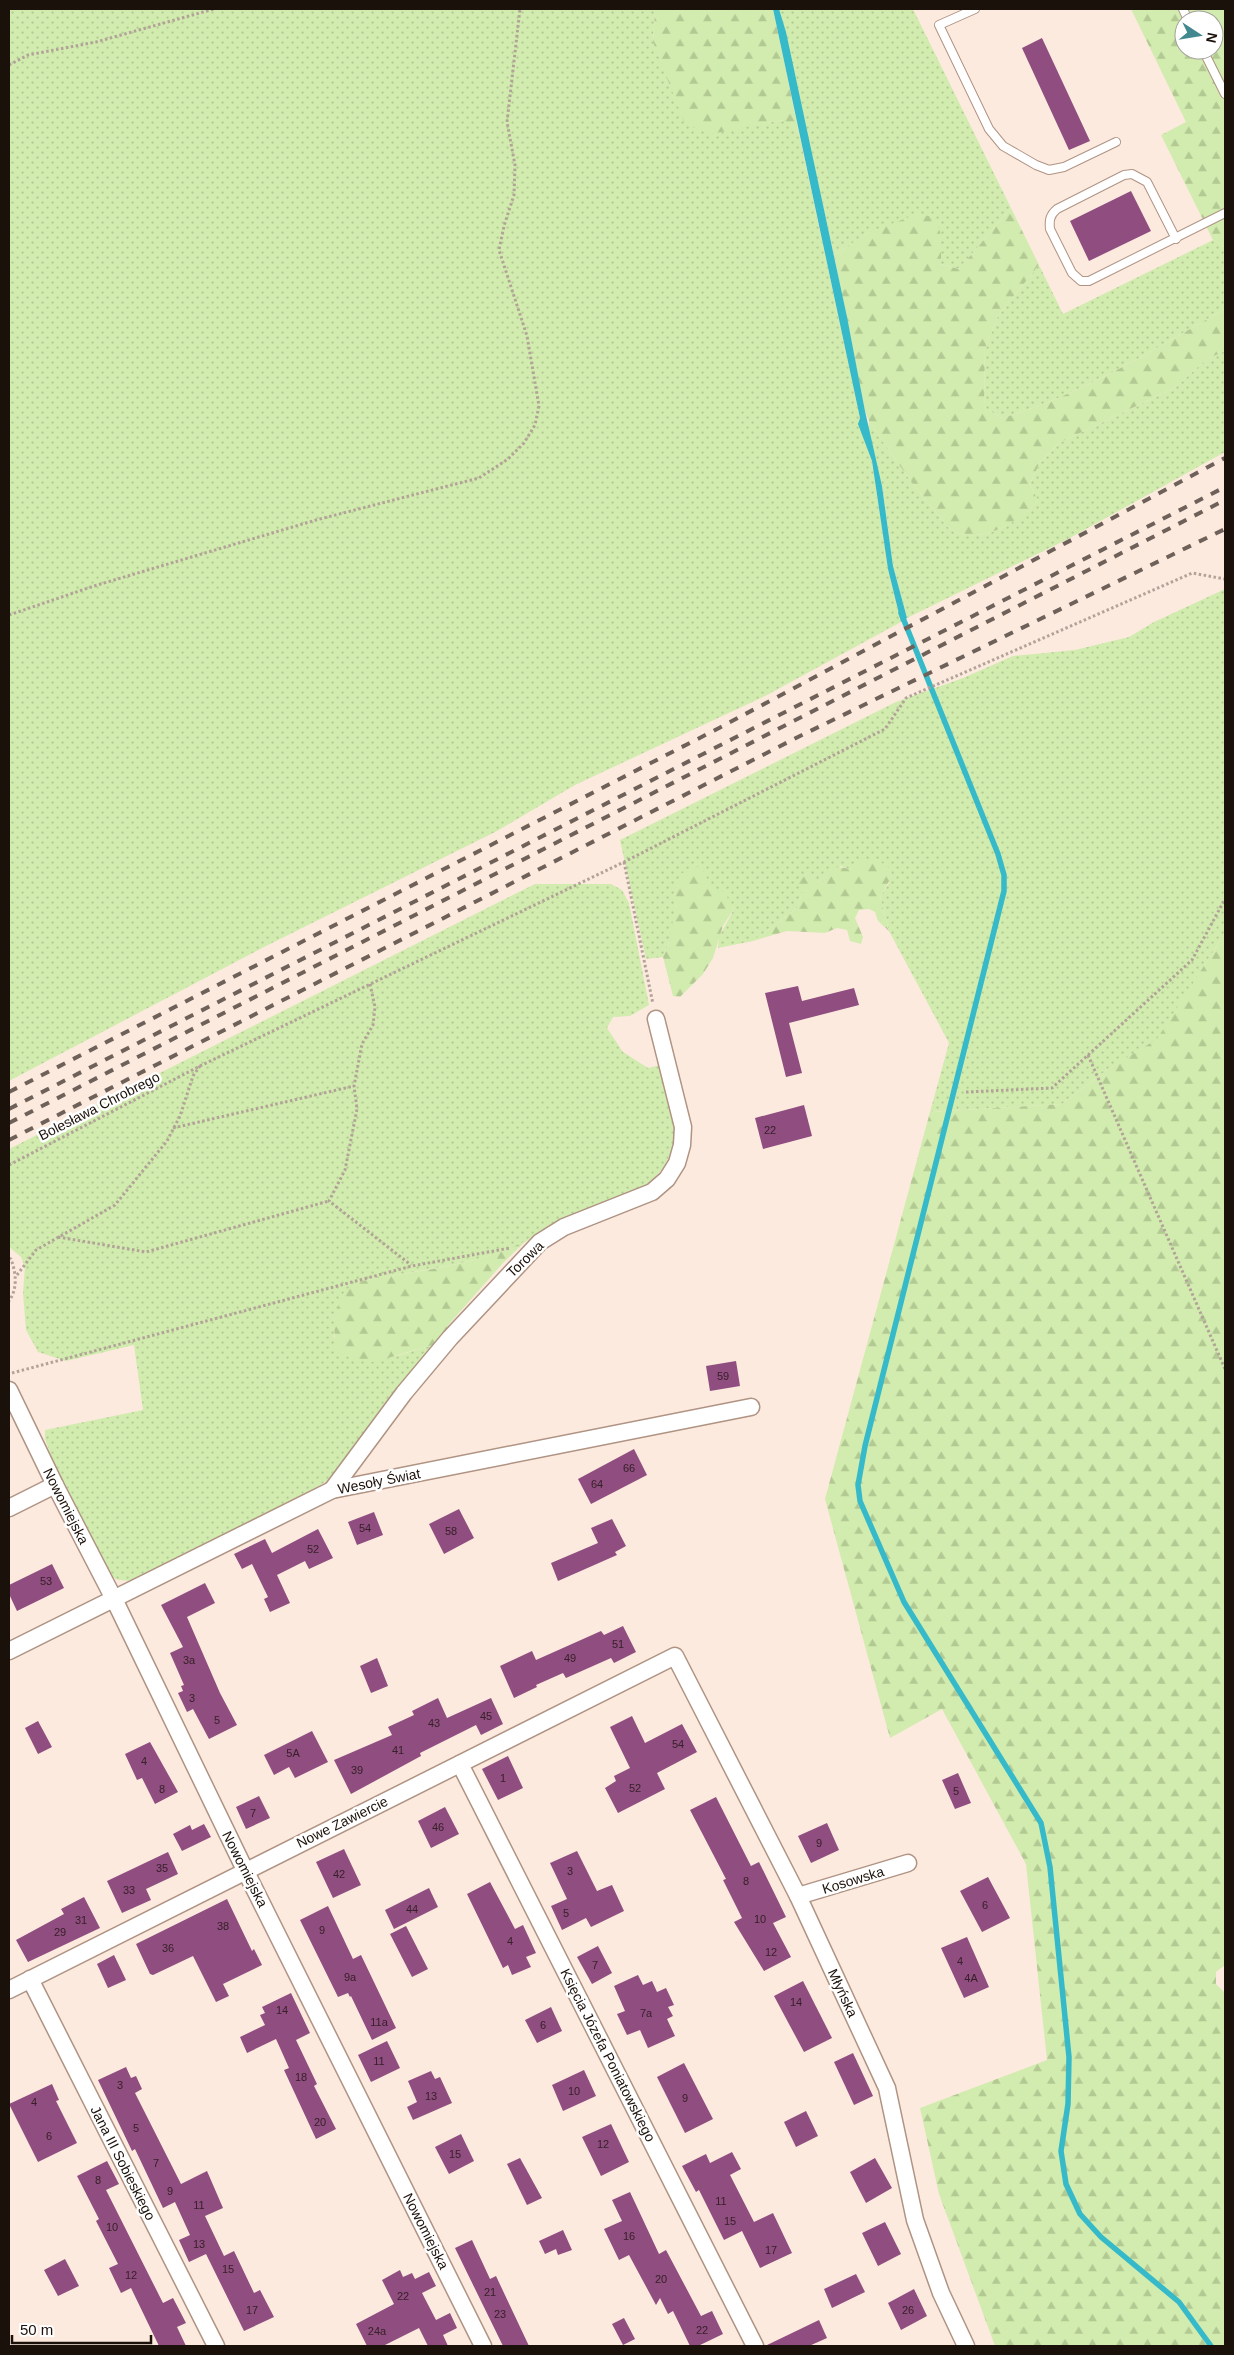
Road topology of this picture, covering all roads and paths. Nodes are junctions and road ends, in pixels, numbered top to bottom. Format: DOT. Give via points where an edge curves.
graph roads {
  1 [pos="214,9"];
  2 [pos="520,9"];
  3 [pos="975,9"];
  4 [pos="1208,60"];
  5 [pos="9,65"];
  6 [pos="1225,94"];
  7 [pos="1116,142"];
  8 [pos="1225,213"];
  9 [pos="1176,239"];
  10 [pos="1225,579"];
  11 [pos="9,614"];
  12 [pos="624,862"];
  13 [pos="1225,899"];
  14 [pos="370,984"];
  15 [pos="656,1019"];
  16 [pos="1088,1055"];
  17 [pos="200,1066"];
  18 [pos="354,1086"];
  19 [pos="966,1092"];
  20 [pos="173,1128"];
  21 [pos="9,1165"];
  22 [pos="329,1202"];
  23 [pos="58,1237"];
  24 [pos="512,1247"];
  25 [pos="9,1258"];
  26 [pos="412,1266"];
  27 [pos="17,1275"];
  28 [pos="9,1301"];
  29 [pos="1225,1369"];
  30 [pos="9,1373"];
  31 [pos="9,1390"];
  32 [pos="751,1407"];
  33 [pos="55,1486"];
  34 [pos="332,1490"];
  35 [pos="9,1508"];
  36 [pos="114,1599"];
  37 [pos="9,1651"];
  38 [pos="675,1656"];
  39 [pos="460,1764"];
  40 [pos="908,1863"];
  41 [pos="245,1870"];
  42 [pos="798,1896"];
  43 [pos="30,1979"];
  44 [pos="9,1990"];
  45 [pos="216,2346"];
  46 [pos="484,2346"];
  47 [pos="755,2346"];
  48 [pos="966,2346"];
  1 -- 5 [label="path" via="96,42 28,55"];
  2 -- 11 [label="path" via="507,122 515,165 514,195 500,250 527,336 538,406 535,425 524,443 508,459 479,478 316,520"];
  3 -- 7 [label="lane" via="938,26 996,140 1049,170 1064,167"];
  4 -- 6 [label="lane"];
  8 -- 9 [label="lane"];
  9 -- 9 [label="lane" via="1096,279 1081,281 1072,273 1049,221 1057,209 1132,174 1147,182"];
  10 -- 12 [label="path, Bolesława Chrobrego" via="1192,573 906,698 885,729"];
  12 -- 14 [label="path, Bolesława Chrobrego"];
  12 -- 15 [label="path"];
  13 -- 16 [label="path" via="1192,960"];
  14 -- 17 [label="path, Bolesława Chrobrego"];
  14 -- 18 [label="path" via="375,1007 373,1025 362,1044"];
  15 -- 34 [label="street, Torowa" via="683,1127 677,1163 667,1179 652,1192 564,1228 540,1242 404,1392"];
  16 -- 19 [label="path" via="1052,1088"];
  16 -- 29 [label="path"];
  17 -- 20 [label="path"];
  17 -- 21 [label="path, Bolesława Chrobrego"];
  18 -- 20 [label="path"];
  18 -- 22 [label="path" via="357,1109 345,1170"];
  20 -- 23 [label="path" via="167,1141 115,1205"];
  22 -- 23 [label="path" via="146,1252"];
  22 -- 26 [label="path"];
  23 -- 27 [label="path" via="36,1250"];
  24 -- 26 [label="path"];
  25 -- 27 [label="path"];
  26 -- 30 [label="path"];
  27 -- 28 [label="path"];
  31 -- 33 [label="street, Nowomiejska"];
  32 -- 34 [label="street, Wesoły Świat"];
  33 -- 35 [label="street"];
  33 -- 36 [label="street, Nowomiejska"];
  34 -- 36 [label="street, Wesoły Świat"];
  36 -- 37 [label="street, Wesoły Świat"];
  36 -- 41 [label="street, Nowomiejska"];
  38 -- 39 [label="street, Nowe Zawiercie"];
  38 -- 42 [label="street, Młyńska"];
  39 -- 41 [label="street, Nowe Zawiercie"];
  39 -- 47 [label="street, Księcia Józefa Poniatowskiego"];
  40 -- 42 [label="street, Kosowska"];
  41 -- 43 [label="street, Nowe Zawiercie"];
  41 -- 46 [label="street, Nowomiejska"];
  42 -- 48 [label="street, Młyńska" via="887,2088 915,2220 941,2293"];
  43 -- 44 [label="street, Nowe Zawiercie"];
  43 -- 45 [label="street, Jana III Sobieskiego"];
}
